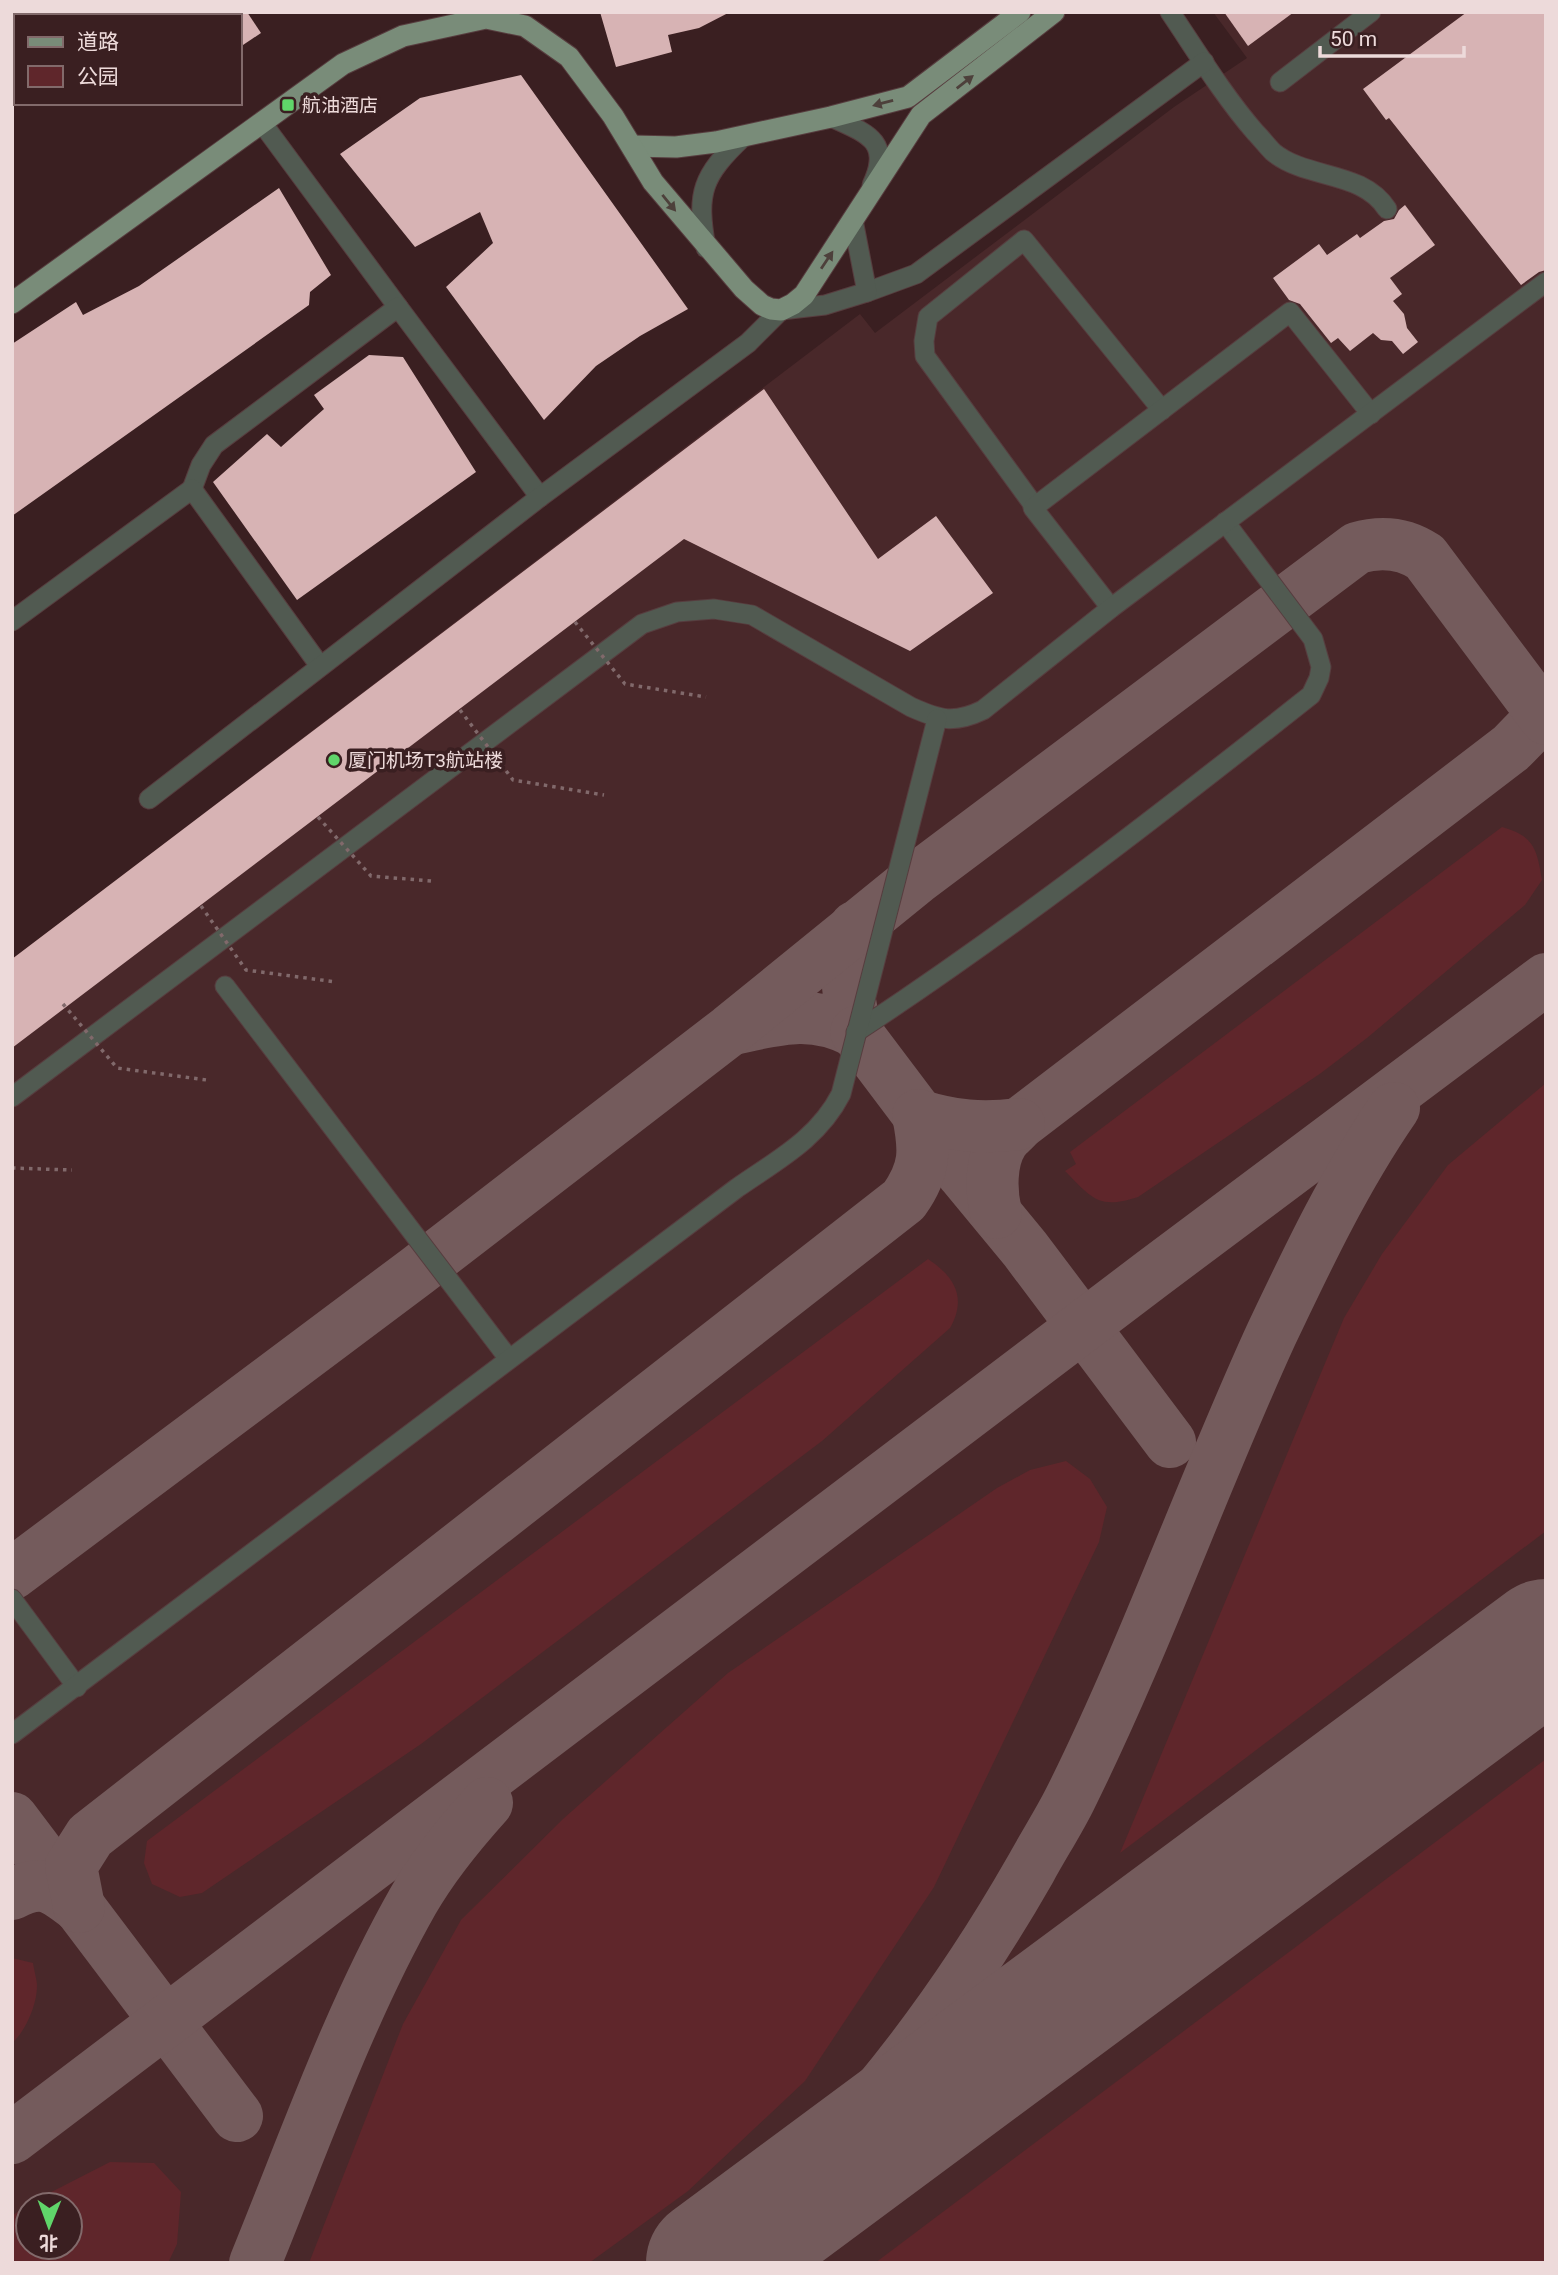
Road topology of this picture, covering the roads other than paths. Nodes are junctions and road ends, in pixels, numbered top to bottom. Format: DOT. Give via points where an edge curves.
graph roads {
  1 [pos="1020,12"];
  2 [pos="1054,12"];
  3 [pos="1170,12"];
  4 [pos="1371,12"];
  5 [pos="524,19"];
  6 [pos="1204,62"];
  7 [pos="1280,82"];
  8 [pos="831,117"];
  9 [pos="262,123"];
  10 [pos="743,136"];
  11 [pos="632,146"];
  12 [pos="1387,209"];
  13 [pos="856,216"];
  14 [pos="706,248"];
  15 [pos="1546,282"];
  16 [pos="867,292"];
  17 [pos="12,303"];
  18 [pos="398,307"];
  19 [pos="780,310"];
  20 [pos="1162,410"];
  21 [pos="1371,414"];
  22 [pos="192,489"];
  23 [pos="540,497"];
  24 [pos="1035,507"];
  25 [pos="1225,522"];
  26 [pos="1111,608"];
  27 [pos="12,621"];
  28 [pos="320,666"];
  29 [pos="937,719"];
  30 [pos="149,799"];
  31 [pos="225,986"];
  32 [pos="856,1032"];
  33 [pos="12,1097"];
  34 [pos="509,1359"];
  35 [pos="12,1599"];
  36 [pos="77,1686"];
  37 [pos="12,1734"];
  1 -- 8 [label="main road, one-way" via="908,97"];
  13 -- 2 [label="main road, one-way" via="921,115"];
  3 -- 6 [label="street"];
  4 -- 7 [label="street"];
  5 -- 9 [label="main road" via="486,18 403,36 343,64"];
  5 -- 11 [label="main road" via="569,57"];
  6 -- 12 [label="street" via="1274,152 1314,173 1356,183 1371,191"];
  6 -- 16 [label="street" via="916,274"];
  8 -- 10 [label="main road"];
  8 -- 13 [label="street" via="867,134 880,155 877,173"];
  9 -- 17 [label="main road"];
  9 -- 18 [label="street"];
  10 -- 11 [label="main road" via="676,147"];
  10 -- 14 [label="street" via="704,186"];
  11 -- 14 [label="main road, one-way" via="653,182"];
  13 -- 16 [label="street"];
  19 -- 13 [label="main road, one-way" via="803,295"];
  14 -- 19 [label="main road" via="762,305"];
  15 -- 21 [label="street"];
  16 -- 19 [label="street" via="825,305"];
  18 -- 22 [label="street" via="214,445"];
  18 -- 23 [label="street"];
  19 -- 23 [label="street" via="748,343"];
  20 -- 21 [label="street" via="1290,312"];
  20 -- 24 [label="street"];
  20 -- 24 [label="street" via="1024,240 928,317 924,341 925,356"];
  21 -- 25 [label="street"];
  22 -- 27 [label="street"];
  22 -- 28 [label="street"];
  23 -- 28 [label="street"];
  24 -- 26 [label="street"];
  25 -- 26 [label="street"];
  25 -- 32 [label="street" via="1313,639 1321,667 1311,695 1034,908"];
  26 -- 29 [label="street" via="983,710 964,719"];
  28 -- 30 [label="street"];
  29 -- 32 [label="street"];
  29 -- 33 [label="street" via="752,615 714,609 677,612 642,625"];
  31 -- 34 [label="street"];
  32 -- 34 [label="street" via="841,1094 810,1137"];
  34 -- 36 [label="street"];
  35 -- 36 [label="street"];
  36 -- 37 [label="street"];
}
